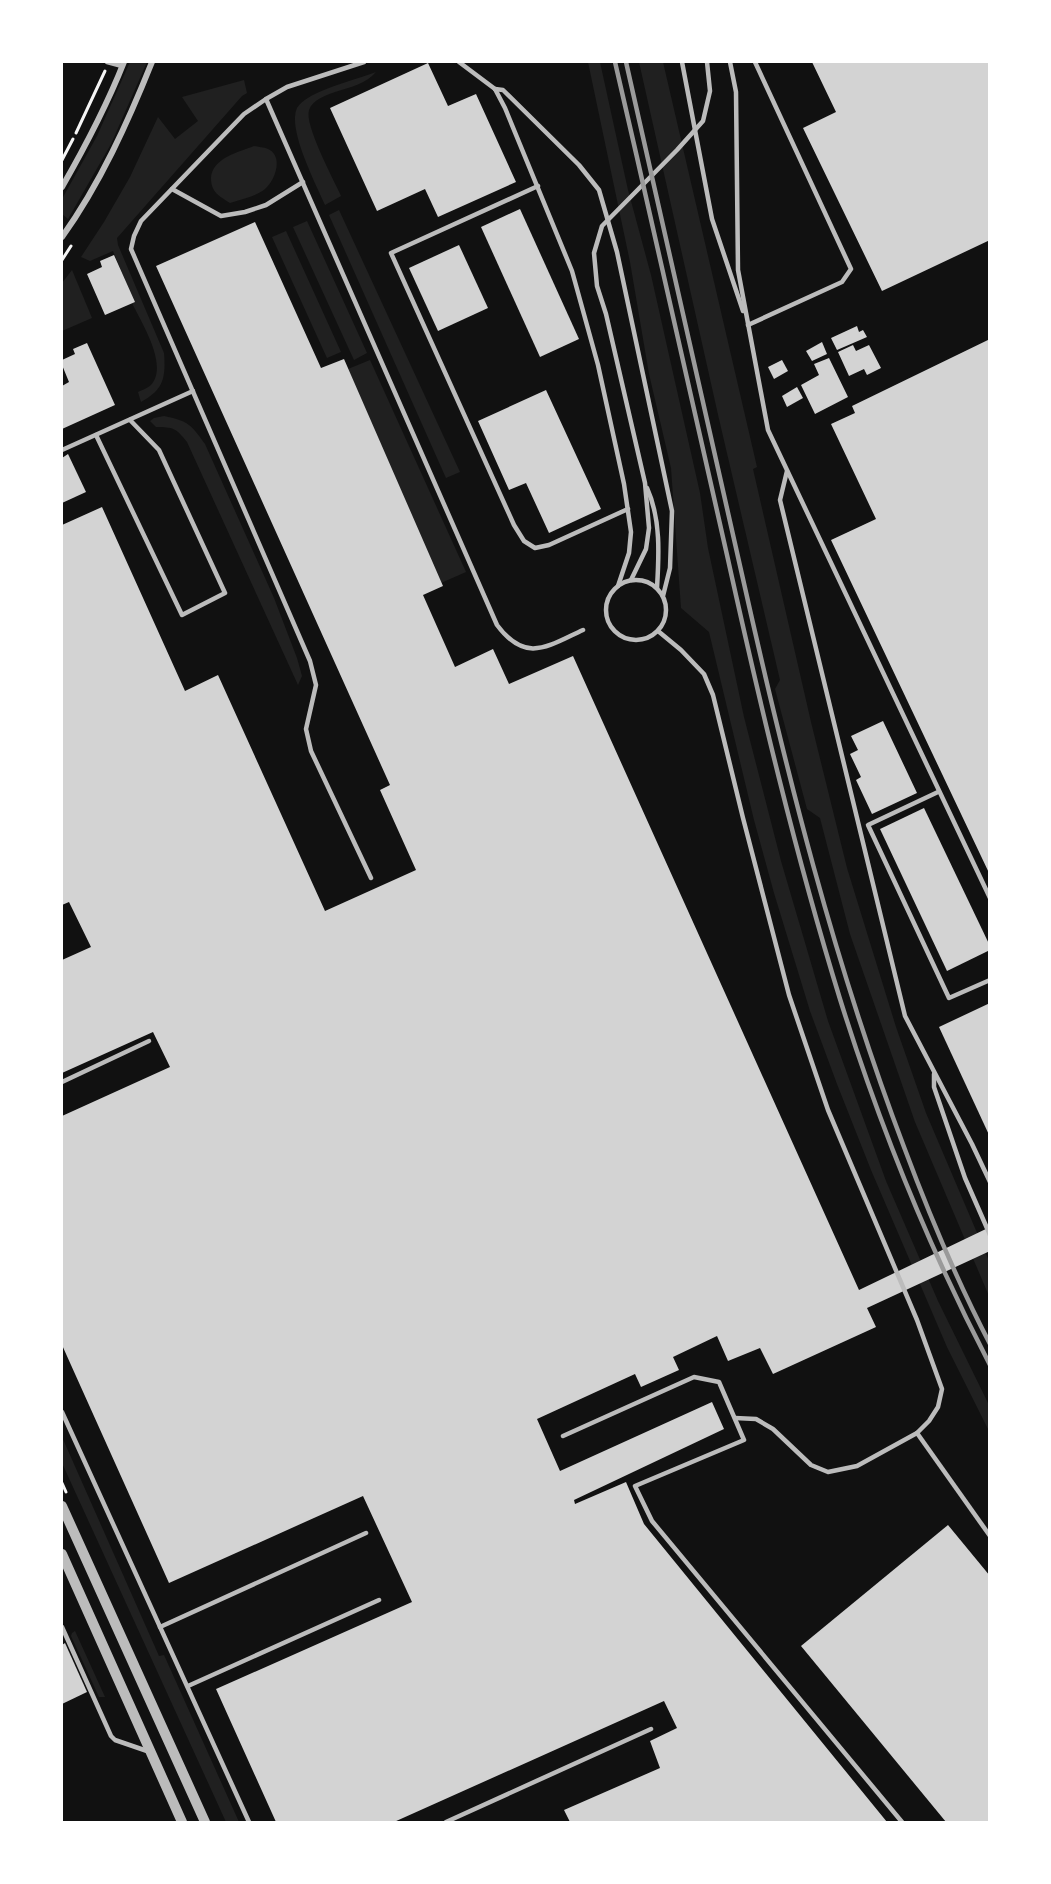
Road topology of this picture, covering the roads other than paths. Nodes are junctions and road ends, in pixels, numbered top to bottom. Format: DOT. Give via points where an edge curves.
graph roads {
  1 [pos="108,62"];
  2 [pos="152,62"];
  3 [pos="364,62"];
  4 [pos="459,62"];
  5 [pos="682,62"];
  6 [pos="730,62"];
  7 [pos="754,62"];
  8 [pos="707,63"];
  9 [pos="123,64"];
  10 [pos="495,89"];
  11 [pos="266,99"];
  12 [pos="303,182"];
  13 [pos="538,186"];
  14 [pos="62,187"];
  15 [pos="172,189"];
  16 [pos="62,237"];
  17 [pos="748,325"];
  18 [pos="193,391"];
  19 [pos="130,420"];
  20 [pos="96,435"];
  21 [pos="62,450"];
  22 [pos="787,471"];
  23 [pos="645,483"];
  24 [pos="628,509"];
  25 [pos="631,580"];
  26 [pos="618,586"];
  27 [pos="657,588"];
  28 [pos="663,596"];
  29 [pos="583,630"];
  30 [pos="658,631"];
  31 [pos="938,792"];
  32 [pos="371,878"];
  33 [pos="990,898"];
  34 [pos="990,980"];
  35 [pos="149,1041"];
  36 [pos="934,1072"];
  37 [pos="62,1082"];
  38 [pos="990,1182"];
  39 [pos="990,1235"];
  40 [pos="62,1412"];
  41 [pos="735,1418"];
  42 [pos="917,1433"];
  43 [pos="563,1436"];
  44 [pos="62,1506"];
  45 [pos="366,1533"];
  46 [pos="990,1536"];
  47 [pos="62,1554"];
  48 [pos="379,1600"];
  49 [pos="62,1627"];
  50 [pos="160,1628"];
  51 [pos="188,1686"];
  52 [pos="651,1729"];
  53 [pos="151,1753"];
  54 [pos="183,1822"];
  55 [pos="204,1822"];
  56 [pos="249,1822"];
  57 [pos="446,1822"];
  58 [pos="902,1822"];
  1 -- 9 [label="lane"];
  2 -- 16 [label="street" via="107,162"];
  3 -- 11 [label="lane" via="287,87"];
  4 -- 10 [label="lane"];
  5 -- 17 [label="lane" via="712,219"];
  6 -- 17 [label="lane" via="736,92 738,270"];
  7 -- 17 [label="lane" via="851,269 842,282"];
  8 -- 23 [label="lane" via="710,91 702,121 602,226 594,253 597,285"];
  9 -- 14 [label="street" via="110,97"];
  10 -- 13 [label="lane"];
  10 -- 28 [label="lane" via="503,90 579,165 598,190 619,263 672,512 670,568"];
  11 -- 12 [label="lane"];
  11 -- 15 [label="lane" via="244,114"];
  12 -- 15 [label="lane" via="266,205 221,216"];
  12 -- 29 [label="lane" via="497,625 505,636 526,649 541,649"];
  13 -- 24 [label="lane" via="572,271"];
  13 -- 24 [label="lane" via="391,253 524,541 535,548 549,545"];
  15 -- 18 [label="lane" via="141,220 131,249"];
  17 -- 22 [label="lane" via="768,430"];
  18 -- 19 [label="lane"];
  18 -- 32 [label="lane" via="310,661 315,685 306,729 311,751"];
  19 -- 20 [label="lane"];
  19 -- 20 [label="lane" via="159,450 225,593 182,615"];
  20 -- 21 [label="lane"];
  22 -- 31 [label="lane"];
  22 -- 36 [label="lane" via="780,500 905,1016"];
  23 -- 25 [label="lane" via="649,528 646,549"];
  23 -- 27 [label="lane" via="658,530"];
  24 -- 26 [label="lane" via="629,553"];
  25 -- 26 [label="lane"];
  25 -- 27 [label="lane"];
  26 -- 30 [label="lane" via="606,609 613,628 630,639"];
  27 -- 28 [label="lane"];
  28 -- 30 [label="lane" via="666,614"];
  30 -- 42 [label="lane" via="704,674 713,695 789,995 828,1110 942,1389 938,1407"];
  31 -- 33 [label="lane"];
  31 -- 34 [label="lane" via="868,825 949,998"];
  35 -- 37 [label="lane"];
  36 -- 38 [label="lane"];
  36 -- 39 [label="lane" via="934,1087 965,1178"];
  40 -- 50 [label="lane"];
  41 -- 42 [label="lane" via="756,1419 773,1429 811,1465 828,1472 857,1466"];
  41 -- 43 [label="lane" via="719,1382 694,1377"];
  41 -- 58 [label="lane" via="744,1440 635,1486 652,1521"];
  42 -- 46 [label="lane"];
  44 -- 55 [label="street"];
  45 -- 50 [label="lane"];
  47 -- 53 [label="street"];
  48 -- 51 [label="lane"];
  49 -- 53 [label="lane" via="111,1736"];
  50 -- 51 [label="lane"];
  51 -- 56 [label="lane"];
  52 -- 57 [label="lane"];
  53 -- 54 [label="street"];
}
